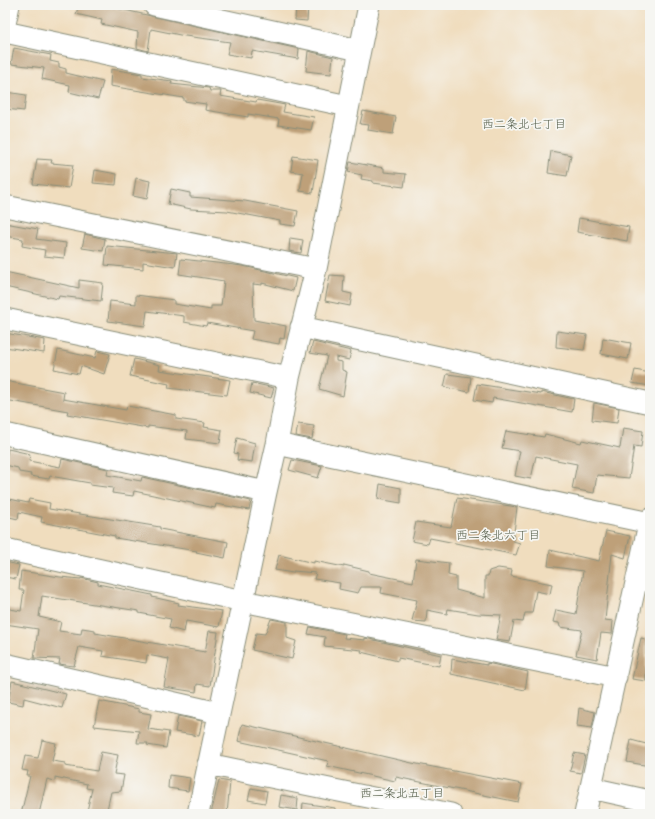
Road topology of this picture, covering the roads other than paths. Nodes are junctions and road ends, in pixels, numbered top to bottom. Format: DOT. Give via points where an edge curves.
graph roads {
  1 [pos="9,5"];
  2 [pos="154,5"];
  3 [pos="369,5"];
  4 [pos="5,24"];
  5 [pos="5,32"];
  6 [pos="359,50"];
  7 [pos="348,106"];
  8 [pos="5,206"];
  9 [pos="316,269"];
  10 [pos="5,319"];
  11 [pos="301,327"];
  12 [pos="289,378"];
  13 [pos="650,403"];
  14 [pos="5,434"];
  15 [pos="277,444"];
  16 [pos="266,492"];
  17 [pos="650,522"];
  18 [pos="5,549"];
  19 [pos="243,601"];
  20 [pos="5,664"];
  21 [pos="616,677"];
  22 [pos="219,713"];
  23 [pos="208,764"];
  24 [pos="591,788"];
  25 [pos="650,801"];
  26 [pos="198,814"];
  27 [pos="451,814"];
  28 [pos="585,814"];
  1 -- 4 [label="street"];
  2 -- 6 [label="street"];
  3 -- 6 [label="street"];
  5 -- 7 [label="street"];
  6 -- 7 [label="street"];
  7 -- 9 [label="street"];
  8 -- 9 [label="street"];
  9 -- 11 [label="street"];
  10 -- 12 [label="street"];
  11 -- 12 [label="street"];
  11 -- 13 [label="street"];
  12 -- 15 [label="street"];
  14 -- 16 [label="street"];
  15 -- 16 [label="street"];
  15 -- 17 [label="street"];
  16 -- 19 [label="street"];
  17 -- 21 [label="street"];
  18 -- 19 [label="street"];
  19 -- 21 [label="street"];
  19 -- 22 [label="street"];
  20 -- 22 [label="street"];
  21 -- 24 [label="street"];
  22 -- 23 [label="street"];
  23 -- 26 [label="street"];
  23 -- 27 [label="street"];
  24 -- 25 [label="street"];
  24 -- 28 [label="street"];
}
